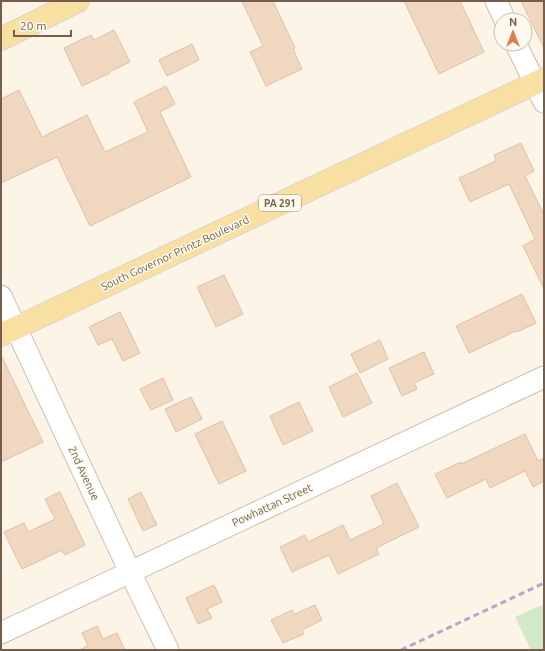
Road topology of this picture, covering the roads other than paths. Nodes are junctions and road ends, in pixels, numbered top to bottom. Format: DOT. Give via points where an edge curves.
graph roads {
  1 [pos="78,1"];
  2 [pos="496,1"];
  3 [pos="501,12"];
  4 [pos="1,39"];
  5 [pos="521,52"];
  6 [pos="541,88"];
  7 [pos="1,296"];
  8 [pos="8,331"];
  9 [pos="544,376"];
  10 [pos="130,572"];
  11 [pos="1,633"];
  12 [pos="168,650"];
  1 -- 4 [label="main road"];
  2 -- 3 [label="street"];
  5 -- 6 [label="street"];
  6 -- 8 [label="main road, South Governor Printz Boulevard / PA 291"];
  7 -- 8 [label="street, 2nd Avenue"];
  8 -- 10 [label="street, 2nd Avenue"];
  9 -- 10 [label="street, Powhattan Street"];
  10 -- 11 [label="street, Powhattan Street"];
  10 -- 12 [label="street, 2nd Avenue"];
}
